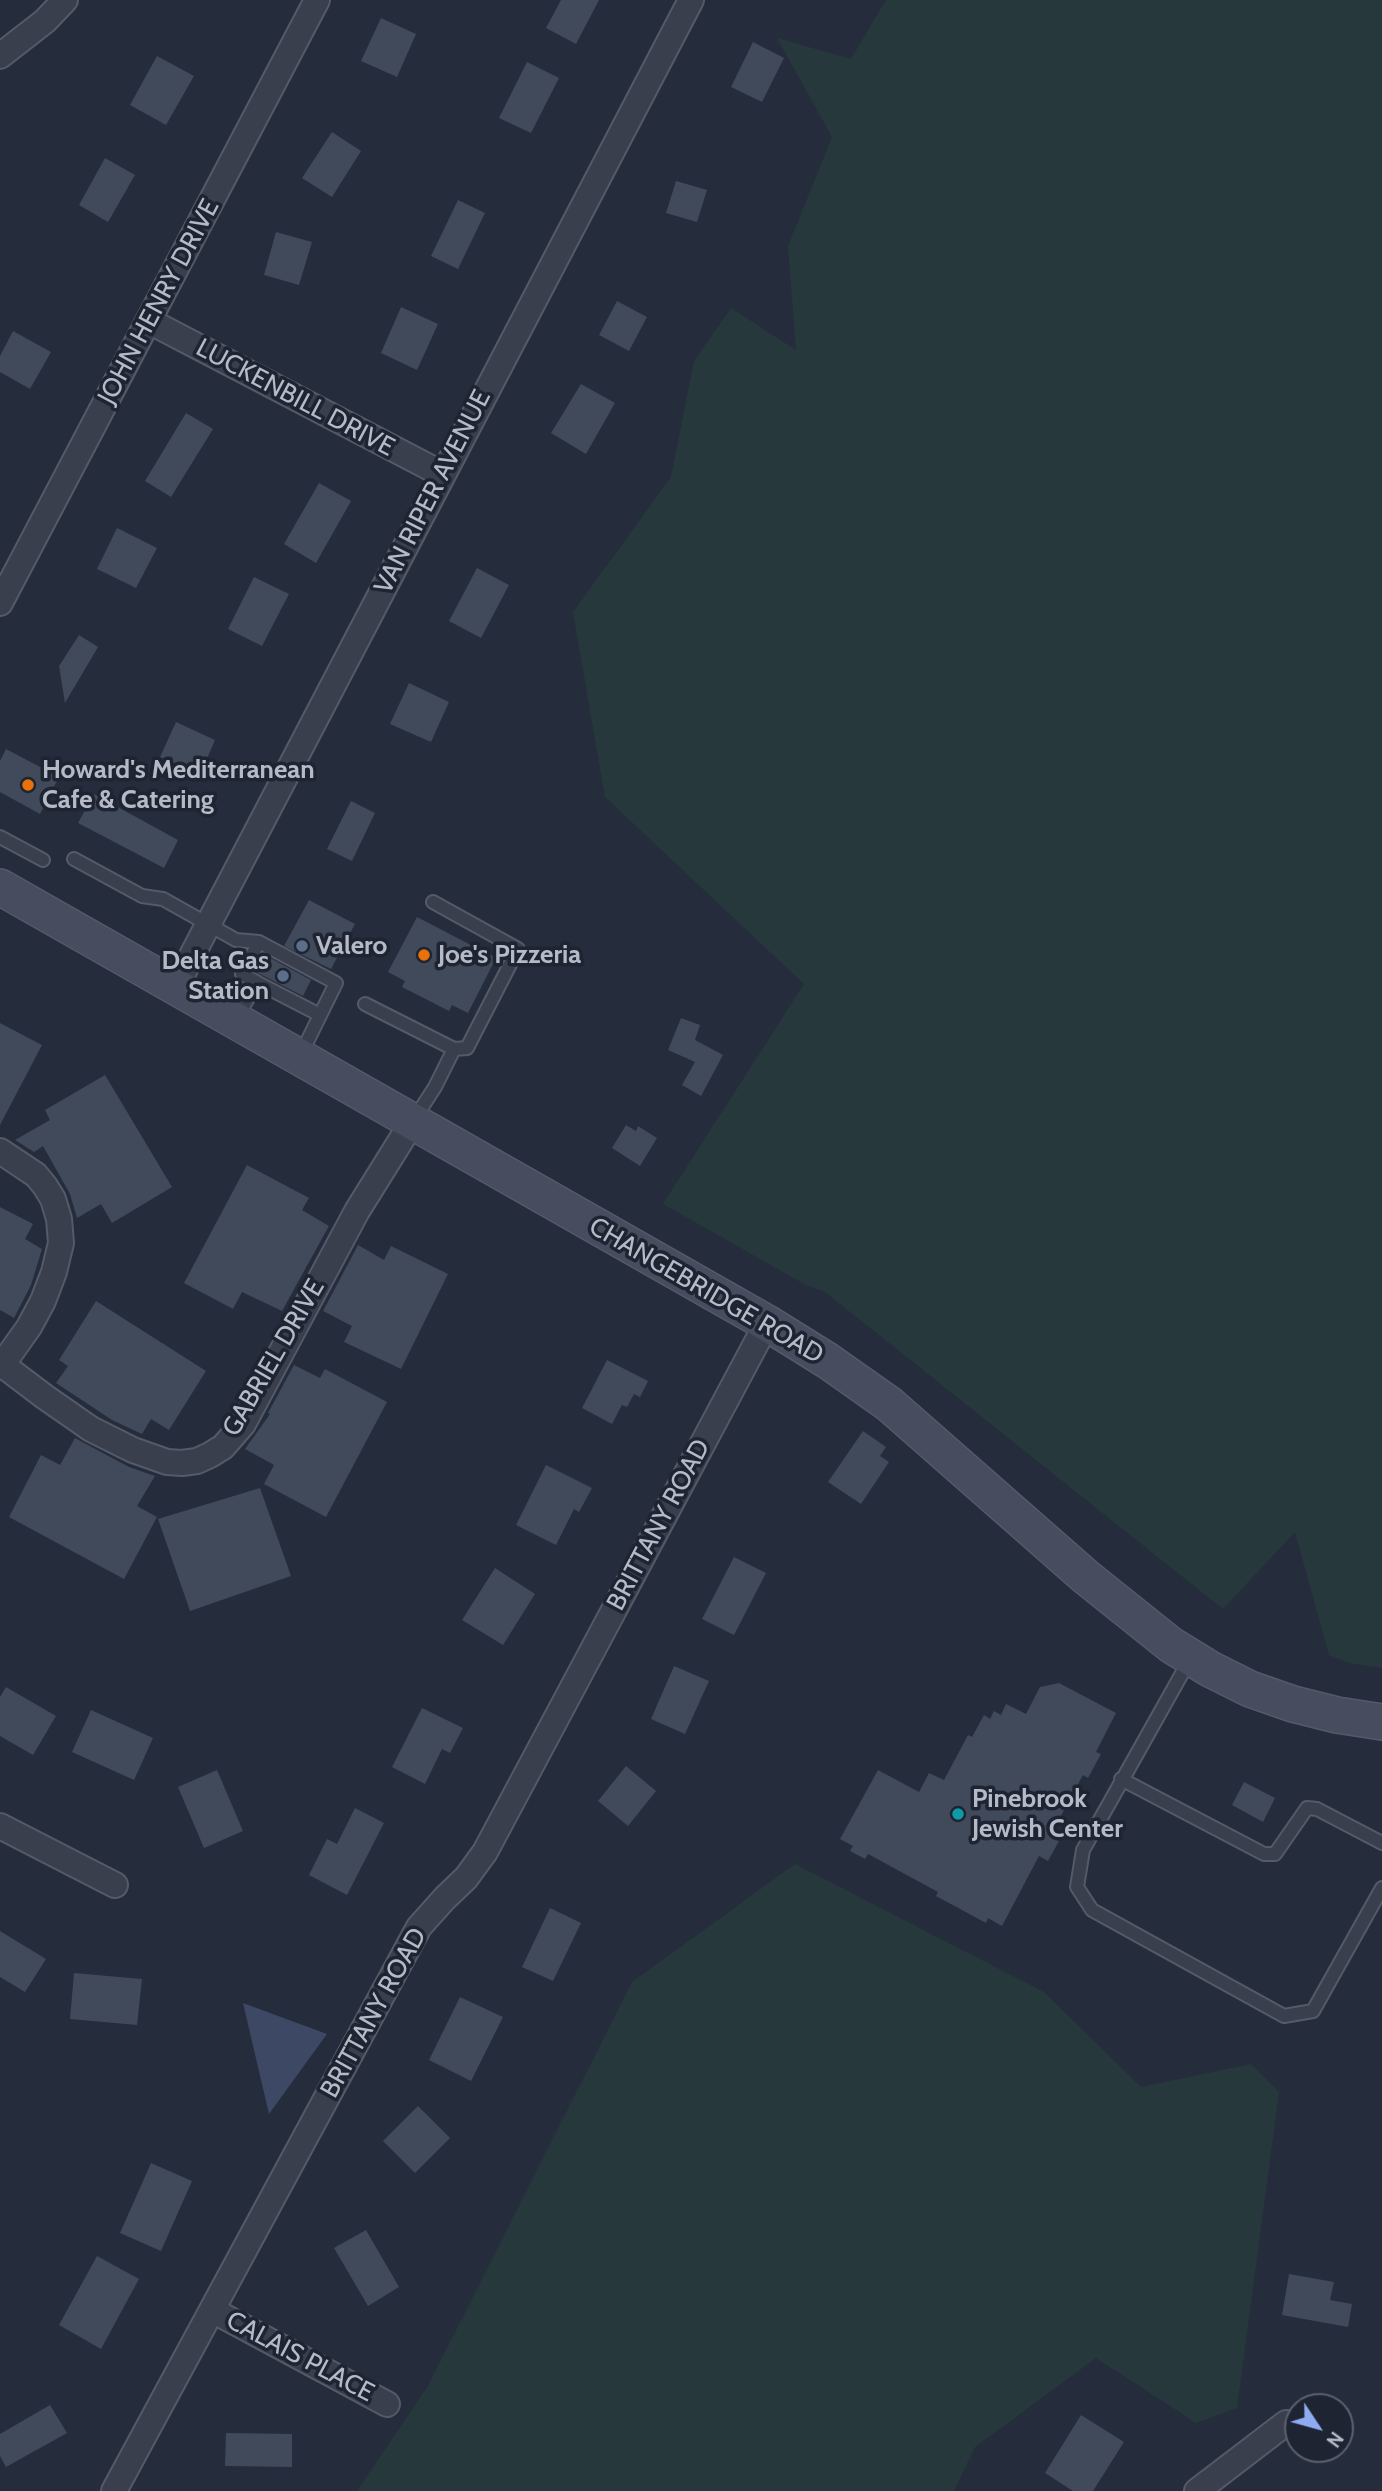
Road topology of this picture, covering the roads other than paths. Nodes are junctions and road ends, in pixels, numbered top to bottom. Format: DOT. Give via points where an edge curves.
graph roads {
  1 [pos="65,0"];
  2 [pos="317,0"];
  3 [pos="691,0"];
  4 [pos="0,56"];
  5 [pos="149,321"];
  6 [pos="442,474"];
  7 [pos="0,603"];
  8 [pos="0,837"];
  9 [pos="74,859"];
  10 [pos="43,860"];
  11 [pos="0,887"];
  12 [pos="433,902"];
  13 [pos="208,926"];
  14 [pos="259,942"];
  15 [pos="258,983"];
  16 [pos="176,986"];
  17 [pos="365,1004"];
  18 [pos="320,1015"];
  19 [pos="234,1019"];
  20 [pos="454,1049"];
  21 [pos="299,1056"];
  22 [pos="413,1121"];
  23 [pos="0,1152"];
  24 [pos="767,1324"];
  25 [pos="1,1364"];
  26 [pos="1191,1657"];
  27 [pos="1382,1721"];
  28 [pos="1121,1779"];
  29 [pos="0,1826"];
  30 [pos="1382,1843"];
  31 [pos="114,1885"];
  32 [pos="1382,1888"];
  33 [pos="212,2310"];
  34 [pos="387,2404"];
  35 [pos="1284,2425"];
  36 [pos="114,2491"];
  37 [pos="1197,2491"];
  1 -- 4 [label="street"];
  2 -- 5 [label="street, JOHN HENRY DRIVE"];
  3 -- 6 [label="street, VAN RIPER AVENUE"];
  5 -- 6 [label="street, LUCKENBILL DRIVE"];
  5 -- 7 [label="street, JOHN HENRY DRIVE"];
  6 -- 13 [label="street, VAN RIPER AVENUE"];
  8 -- 10 [label="lane"];
  9 -- 13 [label="lane" via="142,896 163,899"];
  11 -- 16 [label="main road, CHANGEBRIDGE ROAD"];
  12 -- 20 [label="lane" via="518,949 467,1048"];
  13 -- 14 [label="lane" via="236,940"];
  13 -- 16 [label="street, VAN RIPER AVENUE"];
  14 -- 15 [label="lane" via="242,974"];
  14 -- 18 [label="lane" via="336,983"];
  15 -- 18 [label="lane"];
  15 -- 19 [label="lane"];
  16 -- 19 [label="main road, CHANGEBRIDGE ROAD"];
  17 -- 20 [label="lane"];
  18 -- 21 [label="lane"];
  19 -- 21 [label="main road, CHANGEBRIDGE ROAD"];
  20 -- 22 [label="lane"];
  21 -- 22 [label="main road, CHANGEBRIDGE ROAD"];
  22 -- 24 [label="main road, CHANGEBRIDGE ROAD"];
  22 -- 25 [label="street, GABRIEL DRIVE" via="356,1211 243,1424 210,1455 182,1463 133,1450 91,1429"];
  23 -- 25 [label="street" via="46,1186 59,1219 61,1243 43,1301"];
  24 -- 26 [label="main road, CHANGEBRIDGE ROAD" via="889,1404 1086,1577"];
  24 -- 33 [label="street, BRITTANY ROAD" via="485,1852 419,1927"];
  26 -- 27 [label="main road, CHANGEBRIDGE ROAD" via="1250,1689 1293,1704 1337,1716"];
  26 -- 28 [label="lane"];
  28 -- 30 [label="lane" via="1264,1854 1275,1854 1307,1808"];
  28 -- 32 [label="lane" via="1083,1850 1077,1887 1092,1910 1284,2016 1313,2011"];
  29 -- 31 [label="street"];
  33 -- 34 [label="street, CALAIS PLACE"];
  33 -- 36 [label="street, BRITTANY ROAD"];
  35 -- 37 [label="street"];
}
